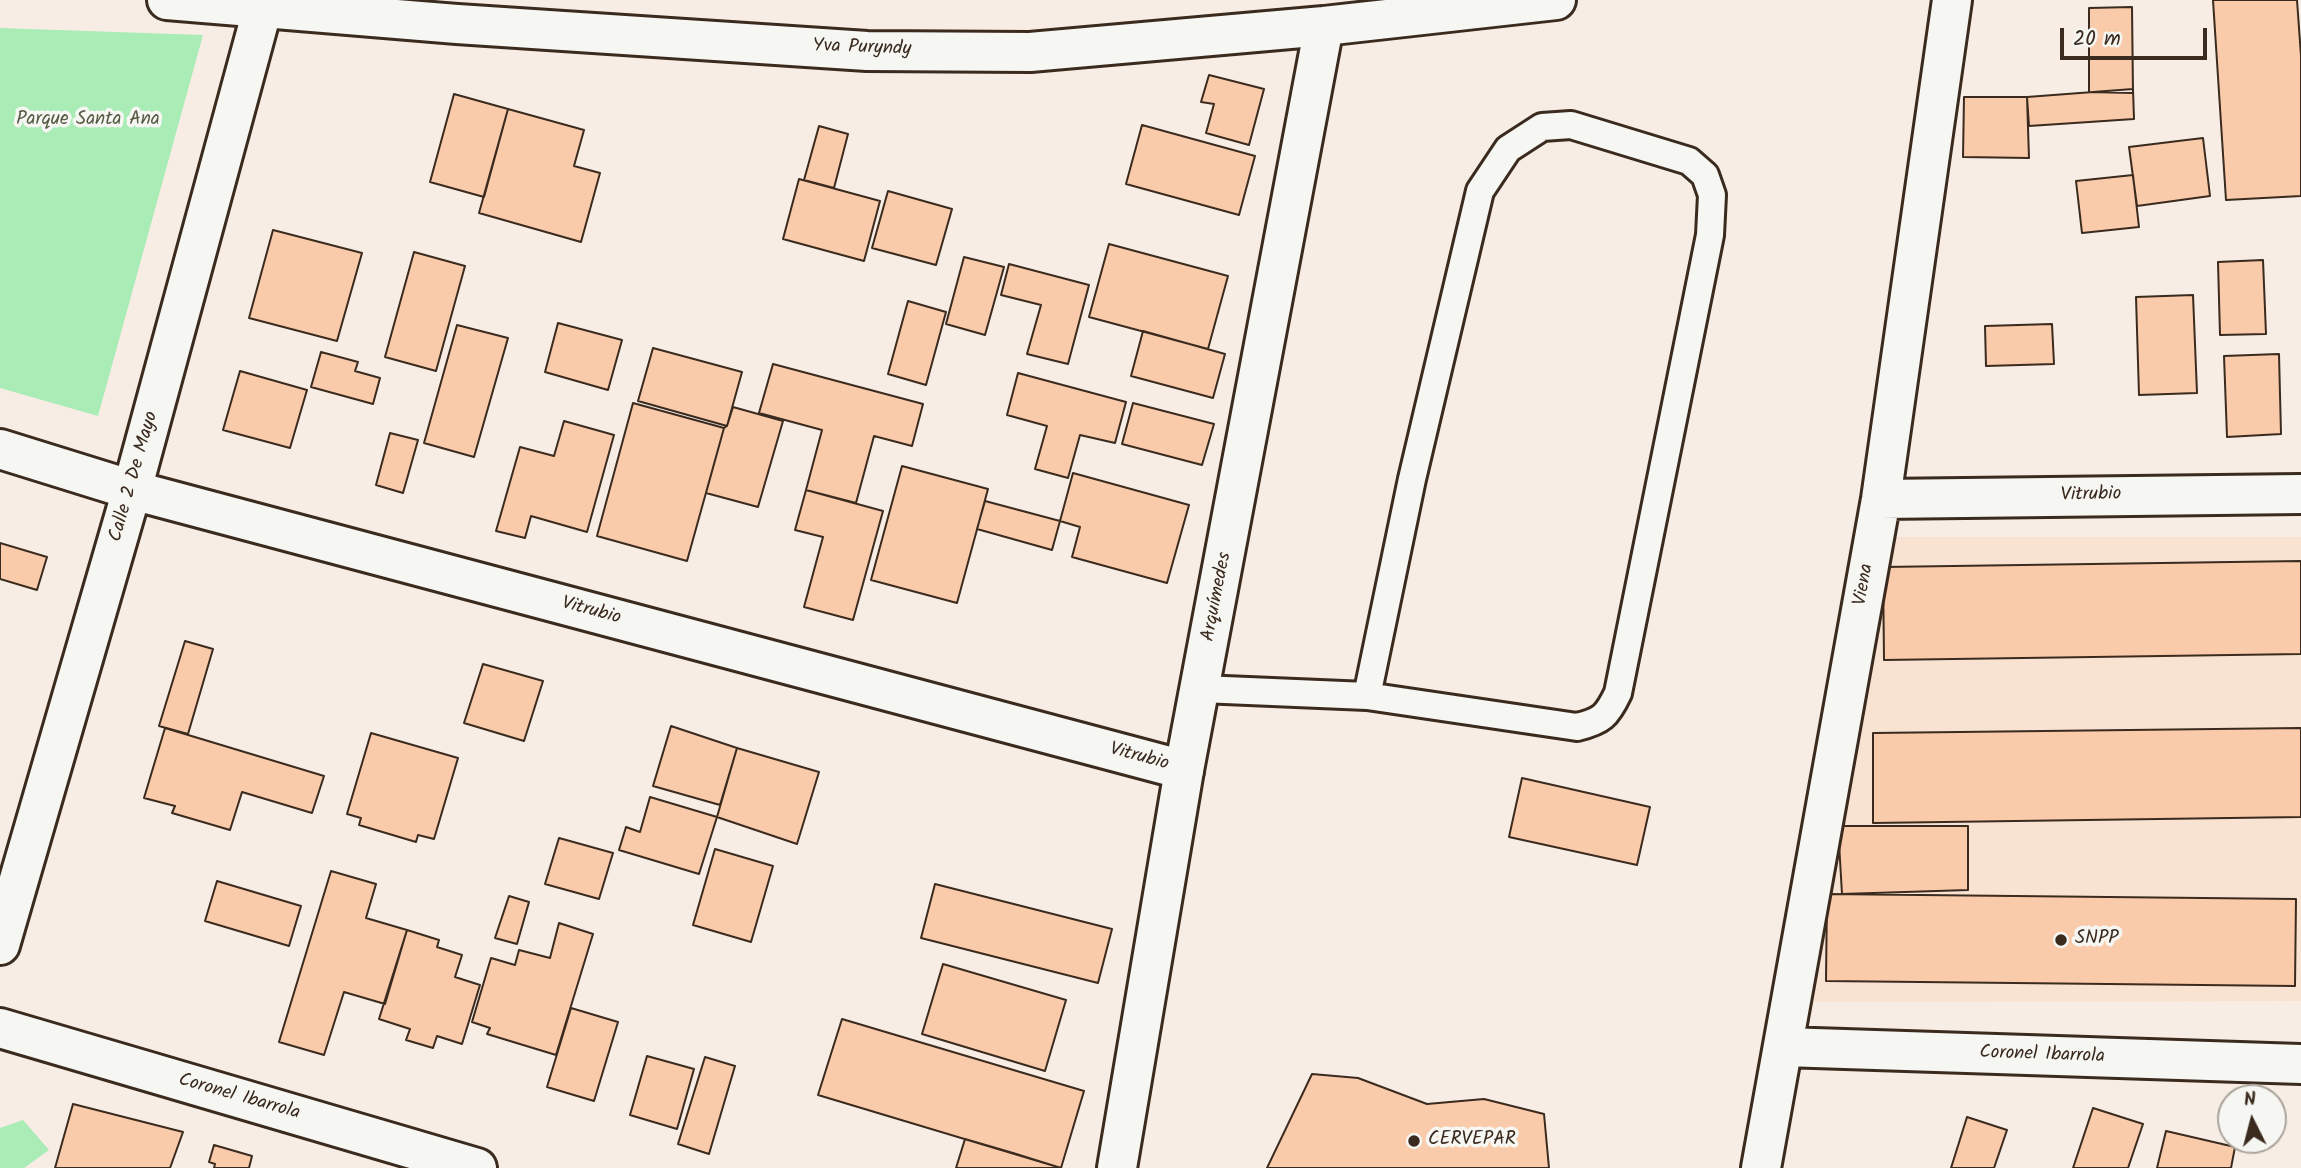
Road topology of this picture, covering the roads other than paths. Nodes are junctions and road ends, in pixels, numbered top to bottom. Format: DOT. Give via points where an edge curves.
graph roads {
  1 [pos="167,0"];
  2 [pos="1556,0"];
  3 [pos="1952,0"];
  4 [pos="262,7"];
  5 [pos="457,12"];
  6 [pos="1324,26"];
  7 [pos="0,449"];
  8 [pos="132,490"];
  9 [pos="2301,494"];
  10 [pos="1881,499"];
  11 [pos="1200,689"];
  12 [pos="1367,696"];
  13 [pos="1184,770"];
  14 [pos="0,945"];
  15 [pos="0,1028"];
  16 [pos="1784,1047"];
  17 [pos="2301,1064"];
  18 [pos="477,1168"];
  19 [pos="1116,1168"];
  20 [pos="1761,1168"];
  1 -- 4 [label="street, Yva Puryndy"];
  2 -- 6 [label="street, Yva Puryndy"];
  3 -- 10 [label="street, Viena"];
  4 -- 5 [label="street, Yva Puryndy"];
  4 -- 8 [label="street, Calle 2 De Mayo"];
  5 -- 6 [label="street, Yva Puryndy" via="867,51 1030,52"];
  6 -- 11 [label="street, Arquímedes"];
  7 -- 8 [label="street, Vitrubio"];
  8 -- 13 [label="street, Vitrubio"];
  8 -- 14 [label="street, Calle 2 De Mayo"];
  9 -- 10 [label="street, Vitrubio"];
  10 -- 16 [label="street, Viena"];
  11 -- 12 [label="lane"];
  11 -- 13 [label="street, Arquímedes"];
  12 -- 12 [label="lane" via="1480,191 1508,149 1542,127 1571,125 1689,161 1705,175 1712,195 1710,235 1618,693 1608,712 1595,723 1577,727"];
  13 -- 19 [label="street, Arquímedes"];
  15 -- 18 [label="street, Coronel Ibarrola"];
  16 -- 17 [label="street, Coronel Ibarrola"];
  16 -- 20 [label="street, Viena"];
}
